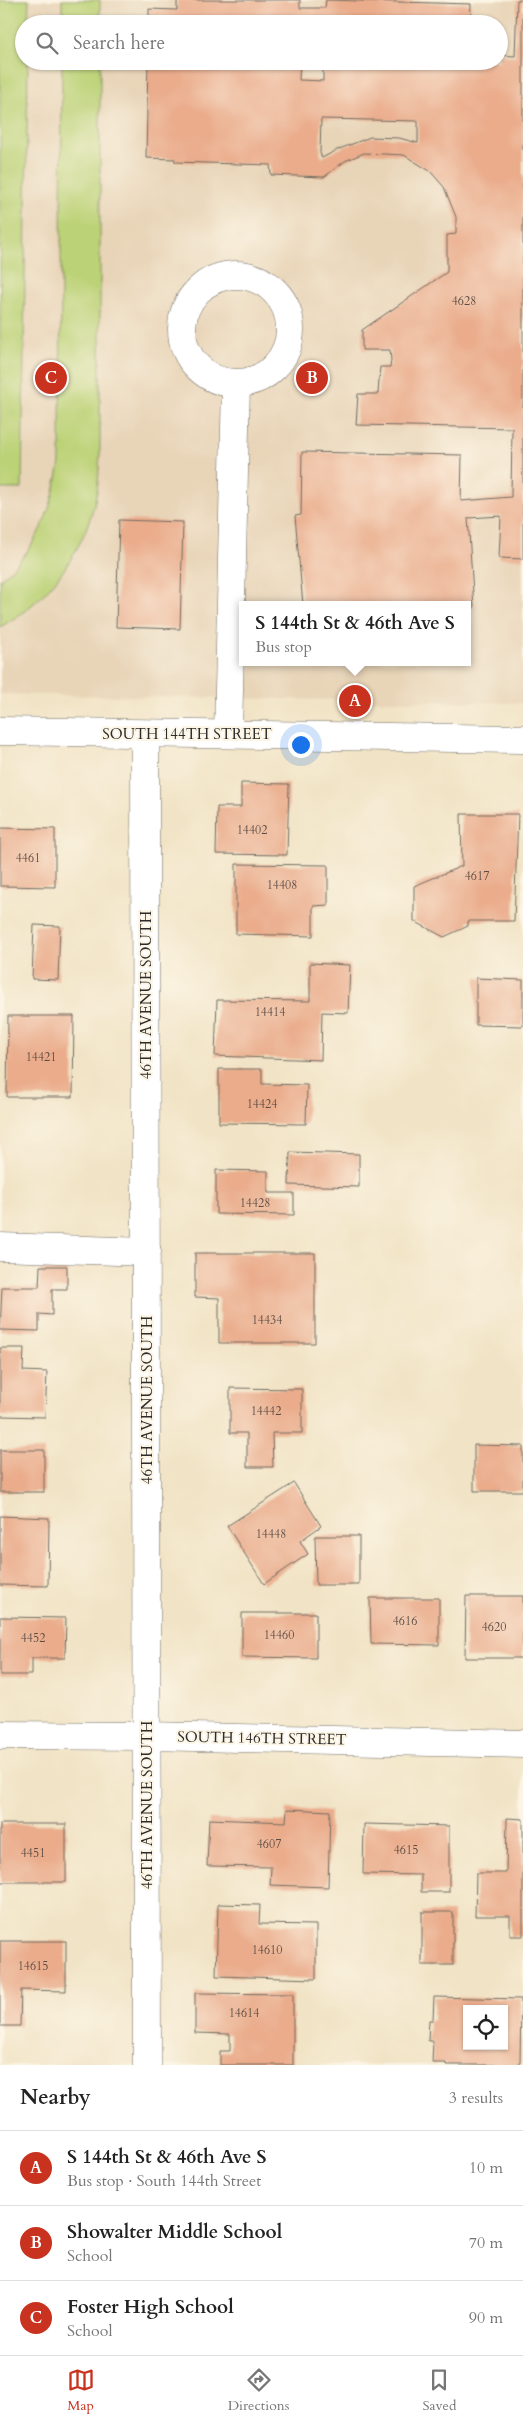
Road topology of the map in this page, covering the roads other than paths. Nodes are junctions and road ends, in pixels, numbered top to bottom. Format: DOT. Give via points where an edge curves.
graph roads {
  1 [pos="236,384"];
  2 [pos="0,731"];
  3 [pos="228,734"];
  4 [pos="145,735"];
  5 [pos="523,739"];
  6 [pos="0,1247"];
  7 [pos="147,1252"];
  8 [pos="0,1735"];
  9 [pos="148,1736"];
  10 [pos="523,1744"];
  11 [pos="147,2065"];
  1 -- 3 [label="street"];
  2 -- 4 [label="street, SOUTH 144TH STREET"];
  3 -- 4 [label="street, SOUTH 144TH STREET"];
  3 -- 5 [label="street, SOUTH 144TH STREET"];
  4 -- 7 [label="street, 46TH AVENUE SOUTH"];
  6 -- 7 [label="street"];
  7 -- 9 [label="street, 46TH AVENUE SOUTH"];
  8 -- 9 [label="street, SOUTH 146TH STREET"];
  9 -- 10 [label="street, SOUTH 146TH STREET"];
  9 -- 11 [label="street, 46TH AVENUE SOUTH"];
}
